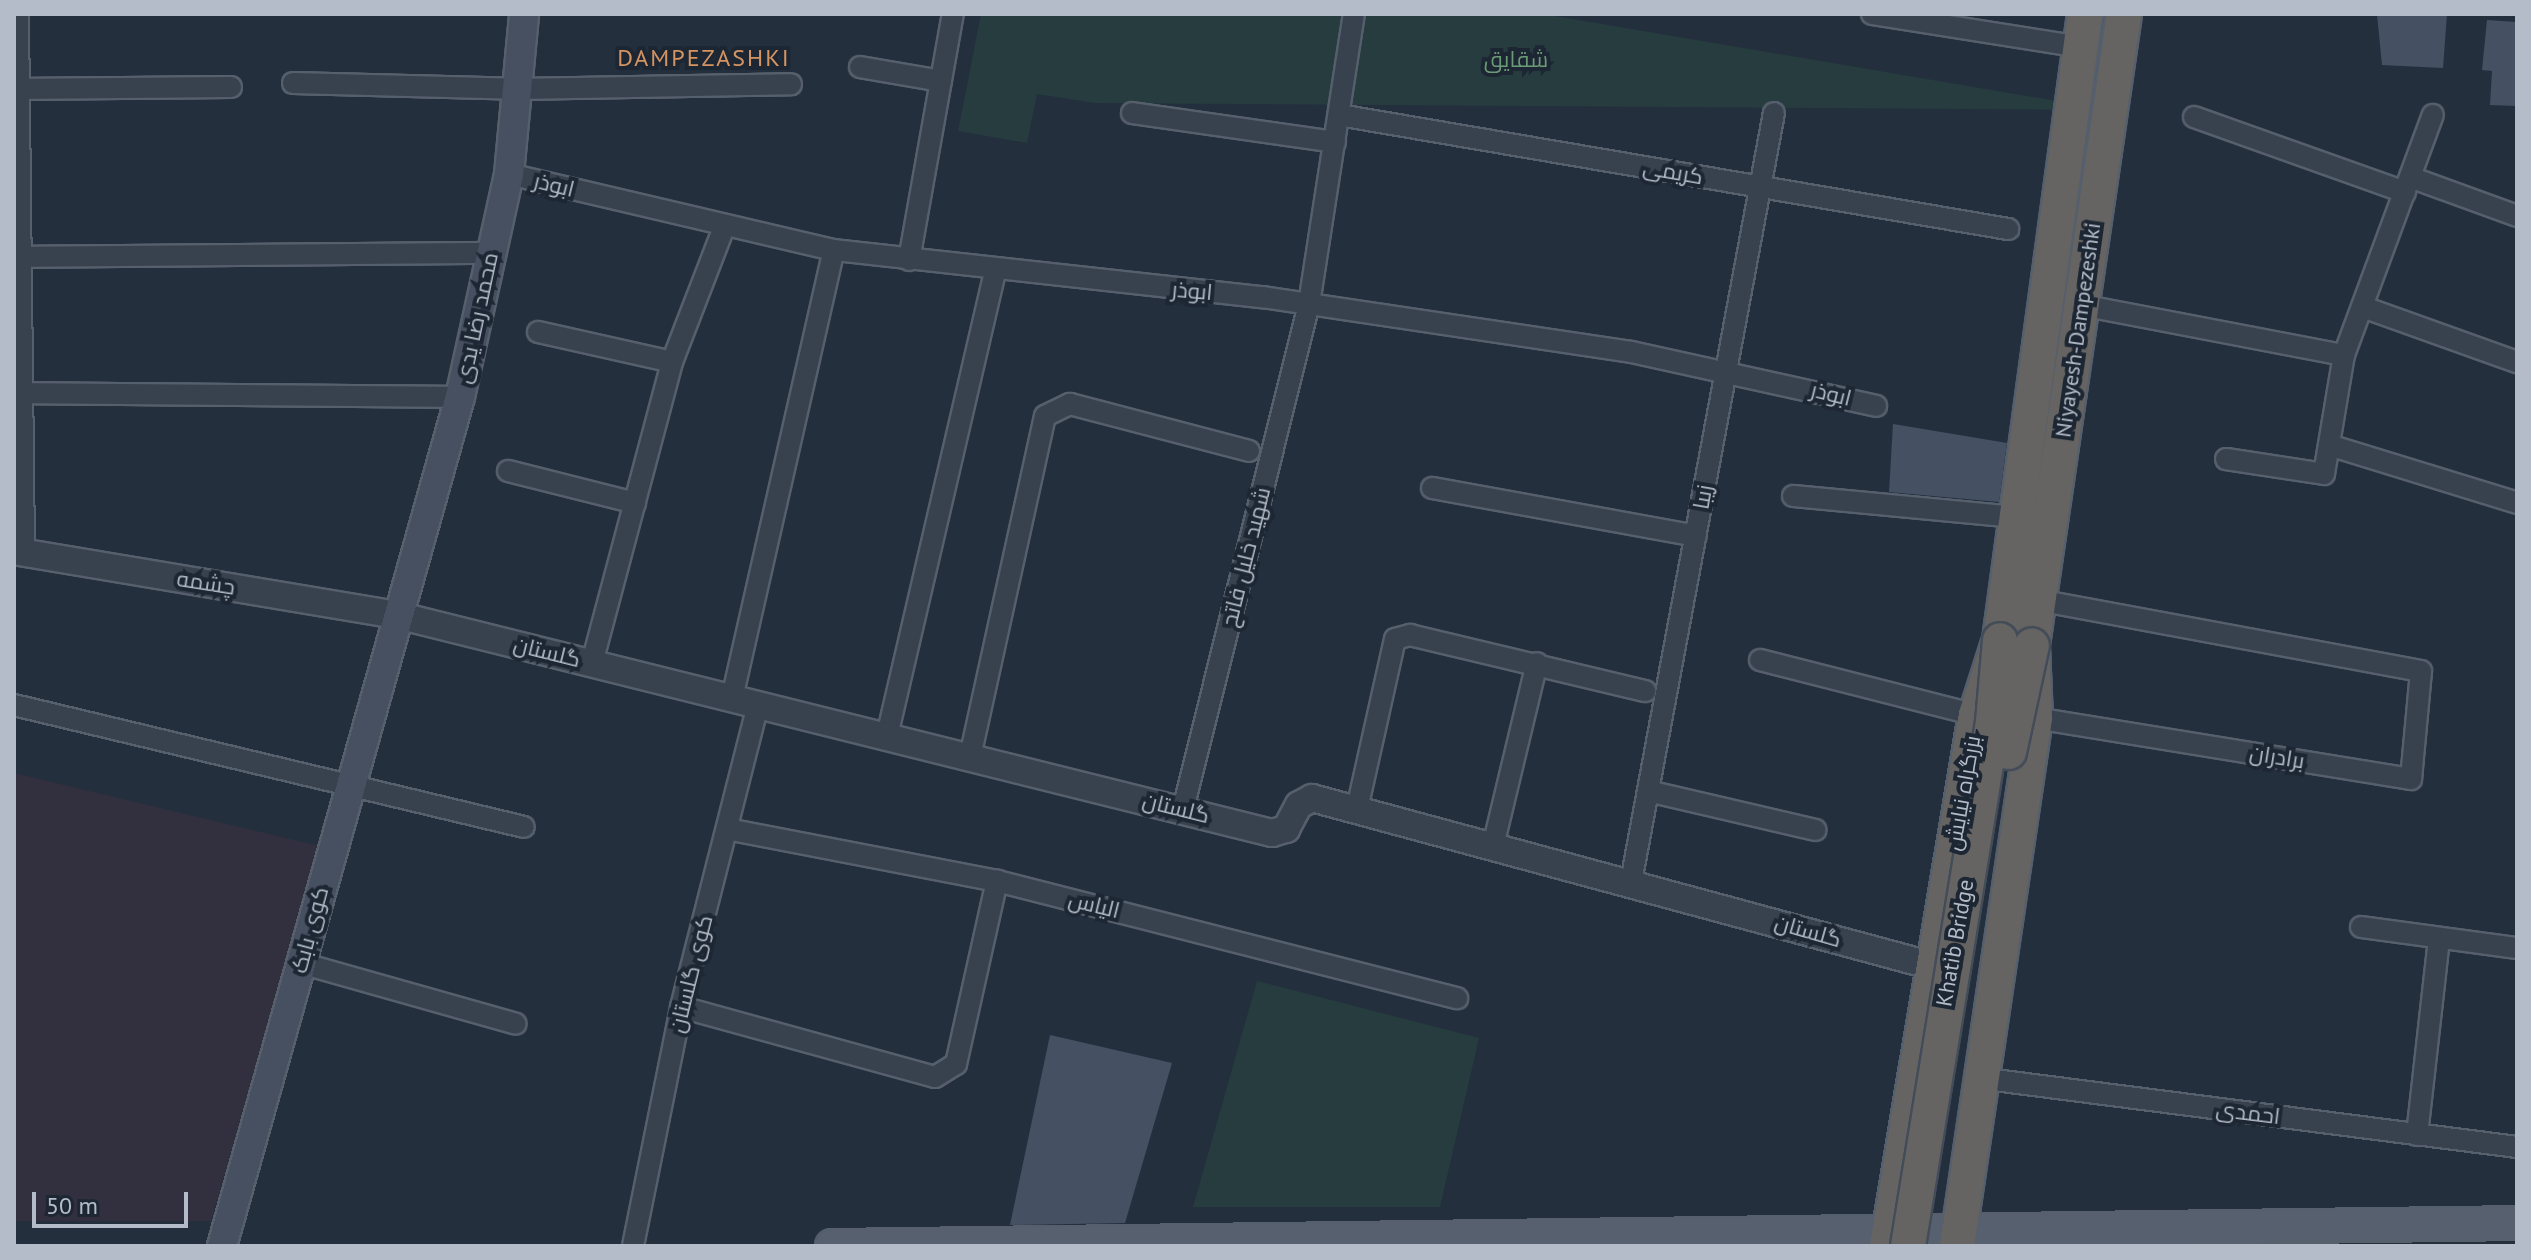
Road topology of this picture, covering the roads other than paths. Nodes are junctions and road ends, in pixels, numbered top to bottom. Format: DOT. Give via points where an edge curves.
graph roads {
  1 [pos="18,14"];
  2 [pos="524,14"];
  3 [pos="953,14"];
  4 [pos="1354,14"];
  5 [pos="1872,14"];
  6 [pos="2124,14"];
  7 [pos="2083,30"];
  8 [pos="860,67"];
  9 [pos="941,81"];
  10 [pos="293,83"];
  11 [pos="791,84"];
  12 [pos="231,87"];
  13 [pos="16,89"];
  14 [pos="517,89"];
  15 [pos="1132,113"];
  16 [pos="1774,113"];
  17 [pos="1339,115"];
  18 [pos="2433,115"];
  19 [pos="2194,117"];
  20 [pos="1335,142"];
  21 [pos="509,174"];
  22 [pos="2407,184"];
  23 [pos="1761,186"];
  24 [pos="2517,216"];
  25 [pos="724,227"];
  26 [pos="2008,229"];
  27 [pos="834,250"];
  28 [pos="491,253"];
  29 [pos="17,257"];
  30 [pos="909,260"];
  31 [pos="995,273"];
  32 [pos="1309,304"];
  33 [pos="2081,305"];
  34 [pos="2363,307"];
  35 [pos="538,332"];
  36 [pos="2344,355"];
  37 [pos="672,362"];
  38 [pos="2517,362"];
  39 [pos="1727,368"];
  40 [pos="18,393"];
  41 [pos="460,397"];
  42 [pos="1876,406"];
  43 [pos="2329,445"];
  44 [pos="1249,451"];
  45 [pos="2226,459"];
  46 [pos="508,471"];
  47 [pos="1432,488"];
  48 [pos="1793,496"];
  49 [pos="635,503"];
  50 [pos="2517,503"];
  51 [pos="2016,517"];
  52 [pos="1696,536"];
  53 [pos="19,552"];
  54 [pos="2038,600"];
  55 [pos="397,615"];
  56 [pos="2016,643"];
  57 [pos="1760,660"];
  58 [pos="592,663"];
  59 [pos="1537,663"];
  60 [pos="1645,691"];
  61 [pos="745,701"];
  62 [pos="14,705"];
  63 [pos="1976,715"];
  64 [pos="2035,718"];
  65 [pos="887,736"];
  66 [pos="970,757"];
  67 [pos="351,782"];
  68 [pos="1648,791"];
  69 [pos="1183,809"];
  70 [pos="1357,809"];
  71 [pos="524,827"];
  72 [pos="727,829"];
  73 [pos="1816,830"];
  74 [pos="1493,846"];
  75 [pos="997,881"];
  76 [pos="1631,882"];
  77 [pos="2361,927"];
  78 [pos="2439,938"];
  79 [pos="2517,948"];
  80 [pos="301,963"];
  81 [pos="1933,966"];
  82 [pos="1457,998"];
  83 [pos="681,1007"];
  84 [pos="516,1024"];
  85 [pos="1917,1069"];
  86 [pos="1979,1078"];
  87 [pos="2417,1135"];
  88 [pos="2517,1147"];
  89 [pos="2517,1223"];
  90 [pos="1958,1239"];
  91 [pos="1895,1242"];
  92 [pos="222,1246"];
  93 [pos="633,1246"];
  94 [pos="832,1246"];
  95 [pos="1928,1246"];
  1 -- 13 [label="street"];
  2 -- 14 [label="main road, محمد رضا یدی"];
  3 -- 9 [label="street"];
  4 -- 17 [label="street, شهید خلیل فاتح"];
  5 -- 7 [label="street"];
  6 -- 33 [label="highway, Niyayesh-Dampezeshki"];
  7 -- 51 [label="highway, Niyayesh-Dampezeshki"];
  8 -- 9 [label="street"];
  9 -- 30 [label="street"];
  10 -- 14 [label="street"];
  11 -- 14 [label="street"];
  12 -- 13 [label="street"];
  13 -- 29 [label="street"];
  14 -- 21 [label="main road, محمد رضا یدی"];
  15 -- 20 [label="street"];
  16 -- 23 [label="street, زیبا"];
  17 -- 20 [label="street, شهید خلیل فاتح"];
  17 -- 23 [label="street, کریمی"];
  18 -- 22 [label="street"];
  19 -- 22 [label="street"];
  20 -- 32 [label="street, شهید خلیل فاتح"];
  21 -- 25 [label="street, ابوذر"];
  21 -- 28 [label="main road, محمد رضا یدی"];
  22 -- 24 [label="street"];
  22 -- 34 [label="street"];
  23 -- 26 [label="street, کریمی"];
  23 -- 39 [label="street, زیبا"];
  25 -- 27 [label="street, ابوذر"];
  25 -- 37 [label="street"];
  27 -- 30 [label="street, ابوذر"];
  27 -- 61 [label="street, کوی گلستان"];
  28 -- 29 [label="street"];
  28 -- 41 [label="main road, محمد رضا یدی"];
  29 -- 40 [label="street"];
  30 -- 31 [label="street, ابوذر"];
  31 -- 32 [label="street, ابوذر"];
  31 -- 65 [label="street"];
  32 -- 39 [label="street, ابوذر"];
  32 -- 69 [label="street, شهید خلیل فاتح"];
  33 -- 36 [label="street"];
  33 -- 54 [label="highway, Niyayesh-Dampezeshki"];
  34 -- 36 [label="street"];
  34 -- 38 [label="street"];
  35 -- 37 [label="street"];
  36 -- 43 [label="street"];
  37 -- 49 [label="street"];
  39 -- 42 [label="street, ابوذر"];
  39 -- 52 [label="street, زیبا"];
  40 -- 41 [label="street"];
  40 -- 53 [label="street"];
  41 -- 55 [label="main road, محمد رضا یدی"];
  43 -- 45 [label="street" via="2324,474"];
  43 -- 50 [label="street"];
  44 -- 66 [label="street" via="1070,404 1045,416"];
  46 -- 49 [label="street"];
  47 -- 52 [label="street"];
  48 -- 51 [label="street"];
  49 -- 58 [label="street"];
  51 -- 56 [label="highway, Niyayesh-Dampezeshki"];
  52 -- 68 [label="street, زیبا"];
  53 -- 55 [label="street, چشمه"];
  54 -- 56 [label="highway, Niyayesh-Dampezeshki"];
  54 -- 64 [label="street, برادران" via="2421,671 2411,779"];
  55 -- 58 [label="street, گلستان"];
  55 -- 67 [label="main road, کوی بابک"];
  56 -- 63 [label="highway, بزرگراه نیایش"];
  56 -- 64 [label="highway"];
  56 -- 91 [label="highway, Khatib Bridge, bridge" via="1993,722"];
  56 -- 95 [label="highway, Khatib Bridge, bridge"];
  57 -- 63 [label="street"];
  58 -- 61 [label="street, گلستان"];
  59 -- 60 [label="street"];
  59 -- 70 [label="street" via="1410,635 1395,639"];
  59 -- 74 [label="street"];
  61 -- 65 [label="street, گلستان"];
  61 -- 72 [label="street, کوی گلستان"];
  62 -- 67 [label="street"];
  63 -- 81 [label="highway, بزرگراه نیایش"];
  64 -- 86 [label="highway"];
  65 -- 66 [label="street, گلستان"];
  66 -- 69 [label="street, گلستان"];
  67 -- 71 [label="street"];
  67 -- 80 [label="main road, کوی بابک"];
  68 -- 73 [label="street"];
  68 -- 76 [label="street, زیبا"];
  69 -- 70 [label="street, گلستان" via="1279,834 1303,800"];
  70 -- 74 [label="street, گلستان"];
  72 -- 75 [label="street, الیاس"];
  72 -- 83 [label="street, کوی گلستان"];
  74 -- 76 [label="street, گلستان"];
  75 -- 82 [label="street, الیاس"];
  75 -- 83 [label="street" via="956,1064 935,1077"];
  76 -- 81 [label="street, گلستان"];
  77 -- 78 [label="street"];
  78 -- 79 [label="street"];
  78 -- 87 [label="street"];
  80 -- 84 [label="street"];
  80 -- 92 [label="main road, کوی بابک"];
  81 -- 85 [label="highway, بزرگراه نیایش"];
  83 -- 93 [label="street, کوی گلستان"];
  85 -- 86 [label="highway"];
  85 -- 91 [label="highway, بزرگراه نیایش"];
  86 -- 87 [label="street, احمدی"];
  86 -- 90 [label="highway"];
  87 -- 88 [label="street, احمدی"];
  89 -- 90 [label="main road"];
  90 -- 91 [label="main road"];
  91 -- 94 [label="main road"];
}
